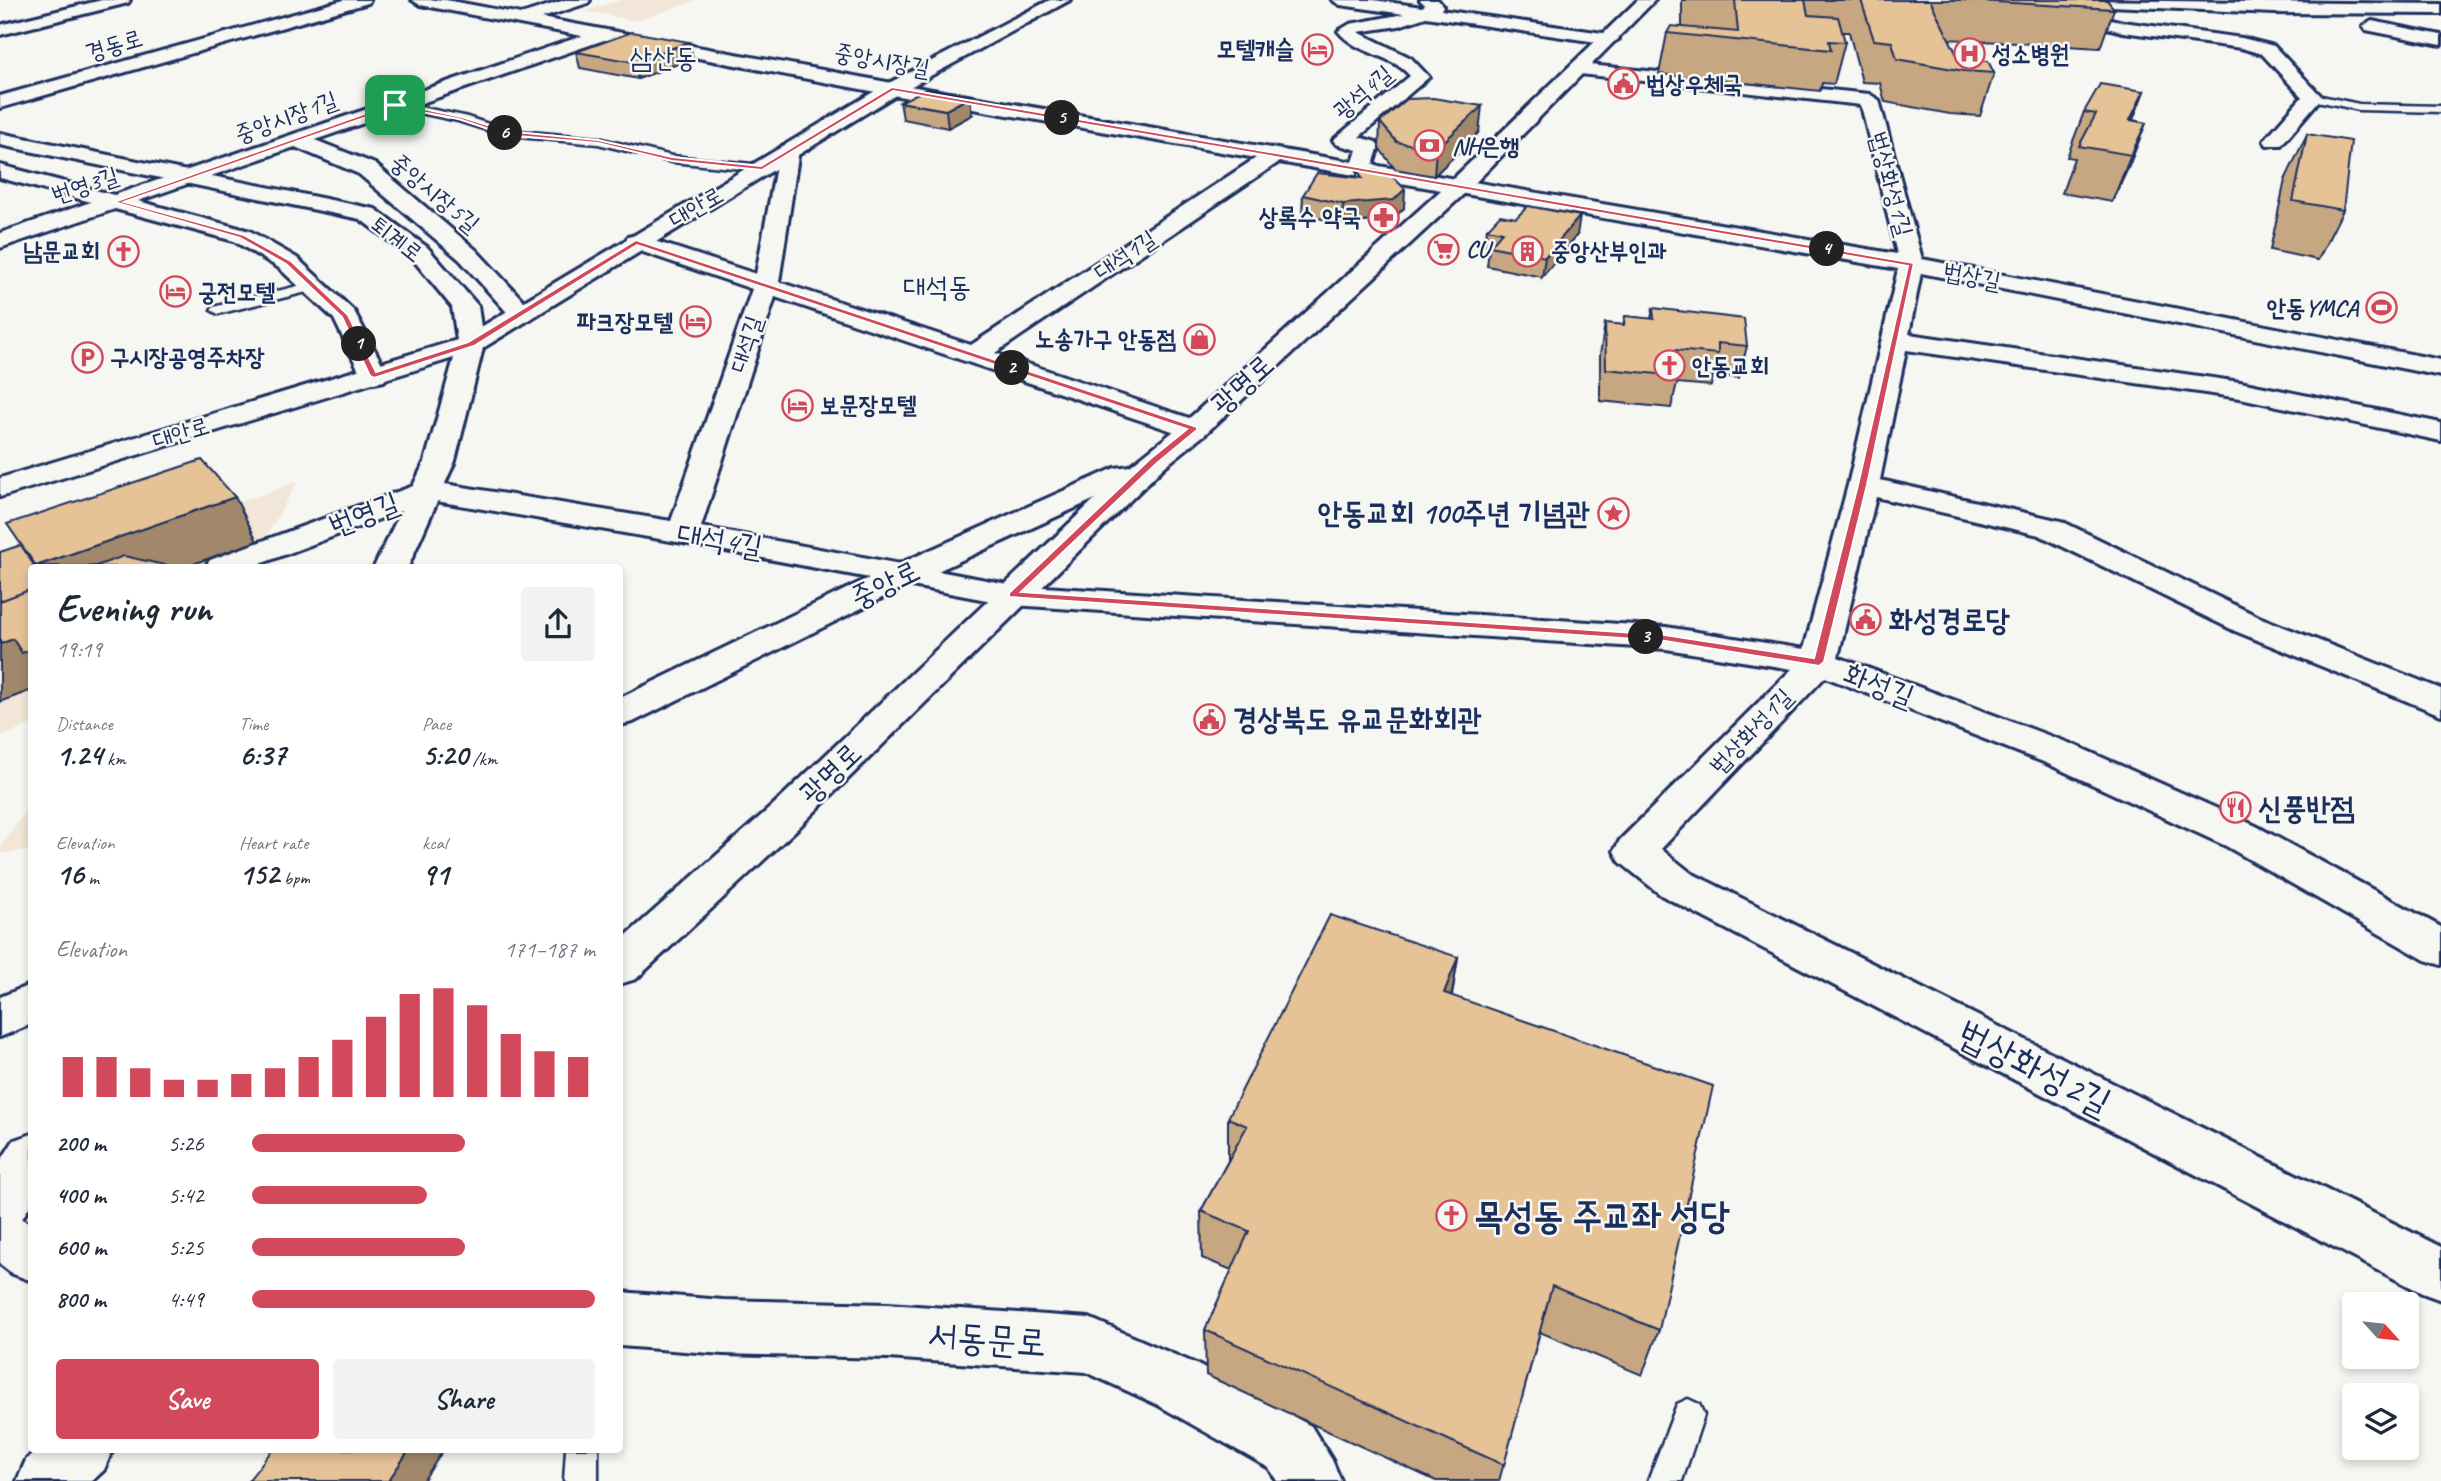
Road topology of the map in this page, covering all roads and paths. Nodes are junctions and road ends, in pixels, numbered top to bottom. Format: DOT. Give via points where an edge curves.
graph roads {
  1 [pos="122,0"];
  2 [pos="325,0"];
  3 [pos="362,0"];
  4 [pos="420,0"];
  5 [pos="582,0"];
  6 [pos="1062,0"];
  7 [pos="1340,0"];
  8 [pos="1482,0"];
  9 [pos="1647,0"];
  10 [pos="2012,0"];
  11 [pos="2070,0"];
  12 [pos="1427,6"];
  13 [pos="2274,8"];
  14 [pos="2441,9"];
  15 [pos="1459,17"];
  16 [pos="520,19"];
  17 [pos="0,30"];
  18 [pos="603,35"];
  19 [pos="1610,39"];
  20 [pos="2441,40"];
  21 [pos="1580,69"];
  22 [pos="892,89"];
  23 [pos="0,91"];
  24 [pos="2312,97"];
  25 [pos="0,102"];
  26 [pos="395,105"];
  27 [pos="2441,109"];
  28 [pos="0,139"];
  29 [pos="295,139"];
  30 [pos="2274,141"];
  31 [pos="789,150"];
  32 [pos="1276,154"];
  33 [pos="762,168"];
  34 [pos="1361,169"];
  35 [pos="2,172"];
  36 [pos="186,180"];
  37 [pos="1460,186"];
  38 [pos="117,202"];
  39 [pos="0,241"];
  40 [pos="636,242"];
  41 [pos="1912,264"];
  42 [pos="766,285"];
  43 [pos="314,286"];
  44 [pos="218,310"];
  45 [pos="522,314"];
  46 [pos="1895,340"];
  47 [pos="471,344"];
  48 [pos="975,355"];
  49 [pos="2441,368"];
  50 [pos="374,376"];
  51 [pos="1194,429"];
  52 [pos="2441,432"];
  53 [pos="1153,461"];
  54 [pos="1863,485"];
  55 [pos="0,488"];
  56 [pos="427,490"];
  57 [pos="683,533"];
  58 [pos="230,564"];
  59 [pos="392,564"];
  60 [pos="904,574"];
  61 [pos="1013,595"];
  62 [pos="1819,662"];
  63 [pos="2441,703"];
  64 [pos="623,712"];
  65 [pos="1635,851"];
  66 [pos="2441,948"];
  67 [pos="623,964"];
  68 [pos="28,1004"];
  69 [pos="0,1018"];
  70 [pos="28,1162"];
  71 [pos="0,1206"];
  72 [pos="0,1234"];
  73 [pos="28,1253"];
  74 [pos="2441,1275"];
  75 [pos="623,1319"];
  76 [pos="1688,1415"];
  77 [pos="78,1453"];
  78 [pos="582,1453"];
  79 [pos="1294,1470"];
  80 [pos="47,1481"];
  81 [pos="581,1481"];
  82 [pos="1665,1481"];
  1 -- 17 [label="street"];
  2 -- 23 [label="street, 경동로"];
  3 -- 25 [label="street, 경동로"];
  4 -- 16 [label="street, 중앙시장길"];
  5 -- 16 [label="street"];
  6 -- 22 [label="street, 대안로"];
  7 -- 12 [label="street"];
  8 -- 15 [label="street"];
  9 -- 19 [label="street, 광명로"];
  10 -- 24 [label="street" via="2123,27 2268,50"];
  11 -- 13 [label="street"];
  12 -- 15 [label="street"];
  12 -- 34 [label="street, 광석4길" via="1387,23 1347,31 1358,43 1413,65 1420,77 1343,140 1369,146"];
  13 -- 14 [label="street"];
  13 -- 20 [label="street"];
  15 -- 19 [label="street"];
  16 -- 18 [label="street, 중앙시장길"];
  18 -- 22 [label="street, 중앙시장길"];
  18 -- 26 [label="street, 중앙시장1길"];
  19 -- 21 [label="street, 광명로"];
  21 -- 37 [label="street, 광명로"];
  21 -- 41 [label="street, 법상화성1길" via="1869,100"];
  22 -- 31 [label="street, 대안로"];
  22 -- 32 [label="street, 중앙시장길"];
  24 -- 27 [label="lane" via="2359,107"];
  24 -- 30 [label="street"];
  26 -- 29 [label="street, 중앙시장1길"];
  26 -- 33 [label="lane" via="506,133 598,141 672,159"];
  28 -- 36 [label="street, 퇴계로"];
  29 -- 36 [label="street, 중앙시장1길"];
  29 -- 45 [label="street, 중앙시장5길" via="367,169 468,255"];
  31 -- 33 [label="street, 대안로"];
  31 -- 42 [label="street, 대석길"];
  32 -- 34 [label="street, 중앙시장길"];
  32 -- 48 [label="street, 대석1길"];
  33 -- 40 [label="street, 대안로"];
  34 -- 37 [label="street, 중앙시장길"];
  35 -- 38 [label="street"];
  36 -- 38 [label="street, 번영3길"];
  36 -- 47 [label="street, 퇴계로" via="367,214 419,252 465,306"];
  37 -- 41 [label="street, 법상길"];
  37 -- 51 [label="street, 광명로"];
  38 -- 39 [label="street, 번영3길"];
  38 -- 43 [label="street" via="242,236 288,263"];
  40 -- 42 [label="street"];
  40 -- 45 [label="street, 대안로"];
  41 -- 46 [label="street, 법상화성1길"];
  41 -- 49 [label="street, 법상길"];
  42 -- 48 [label="street"];
  42 -- 57 [label="street, 대석길"];
  43 -- 44 [label="lane"];
  43 -- 50 [label="street" via="345,316"];
  45 -- 47 [label="street, 대안로"];
  46 -- 52 [label="street" via="2240,390"];
  46 -- 54 [label="street, 법상화성1길"];
  47 -- 50 [label="street, 대안로"];
  47 -- 56 [label="street, 퇴계로" via="440,461"];
  48 -- 51 [label="street"];
  50 -- 55 [label="street, 대안로"];
  51 -- 53 [label="street, 광명로"];
  53 -- 60 [label="street, 중앙로"];
  53 -- 61 [label="street, 광명로"];
  54 -- 62 [label="street, 법상화성1길"];
  54 -- 63 [label="street" via="2050,528 2247,624"];
  56 -- 57 [label="street, 대석4길"];
  56 -- 58 [label="street, 번영길"];
  56 -- 59 [label="street, 퇴계로"];
  57 -- 60 [label="street, 대석4길"];
  60 -- 61 [label="street, 대석4길"];
  60 -- 64 [label="street, 중앙로"];
  61 -- 62 [label="street, 화성길" via="1665,638"];
  61 -- 67 [label="street, 광명로" via="785,817"];
  62 -- 65 [label="street, 법상화성1길"];
  62 -- 66 [label="street, 화성길" via="2060,754 2241,836"];
  65 -- 74 [label="street, 법상화성2길" via="1676,884"];
  68 -- 69 [label="street"];
  70 -- 71 [label="street"];
  72 -- 73 [label="street"];
  75 -- 79 [label="street, 서동문로" via="1089,1345 1176,1384"];
  76 -- 82 [label="lane"];
  77 -- 80 [label="street"];
  78 -- 81 [label="lane"];
}
